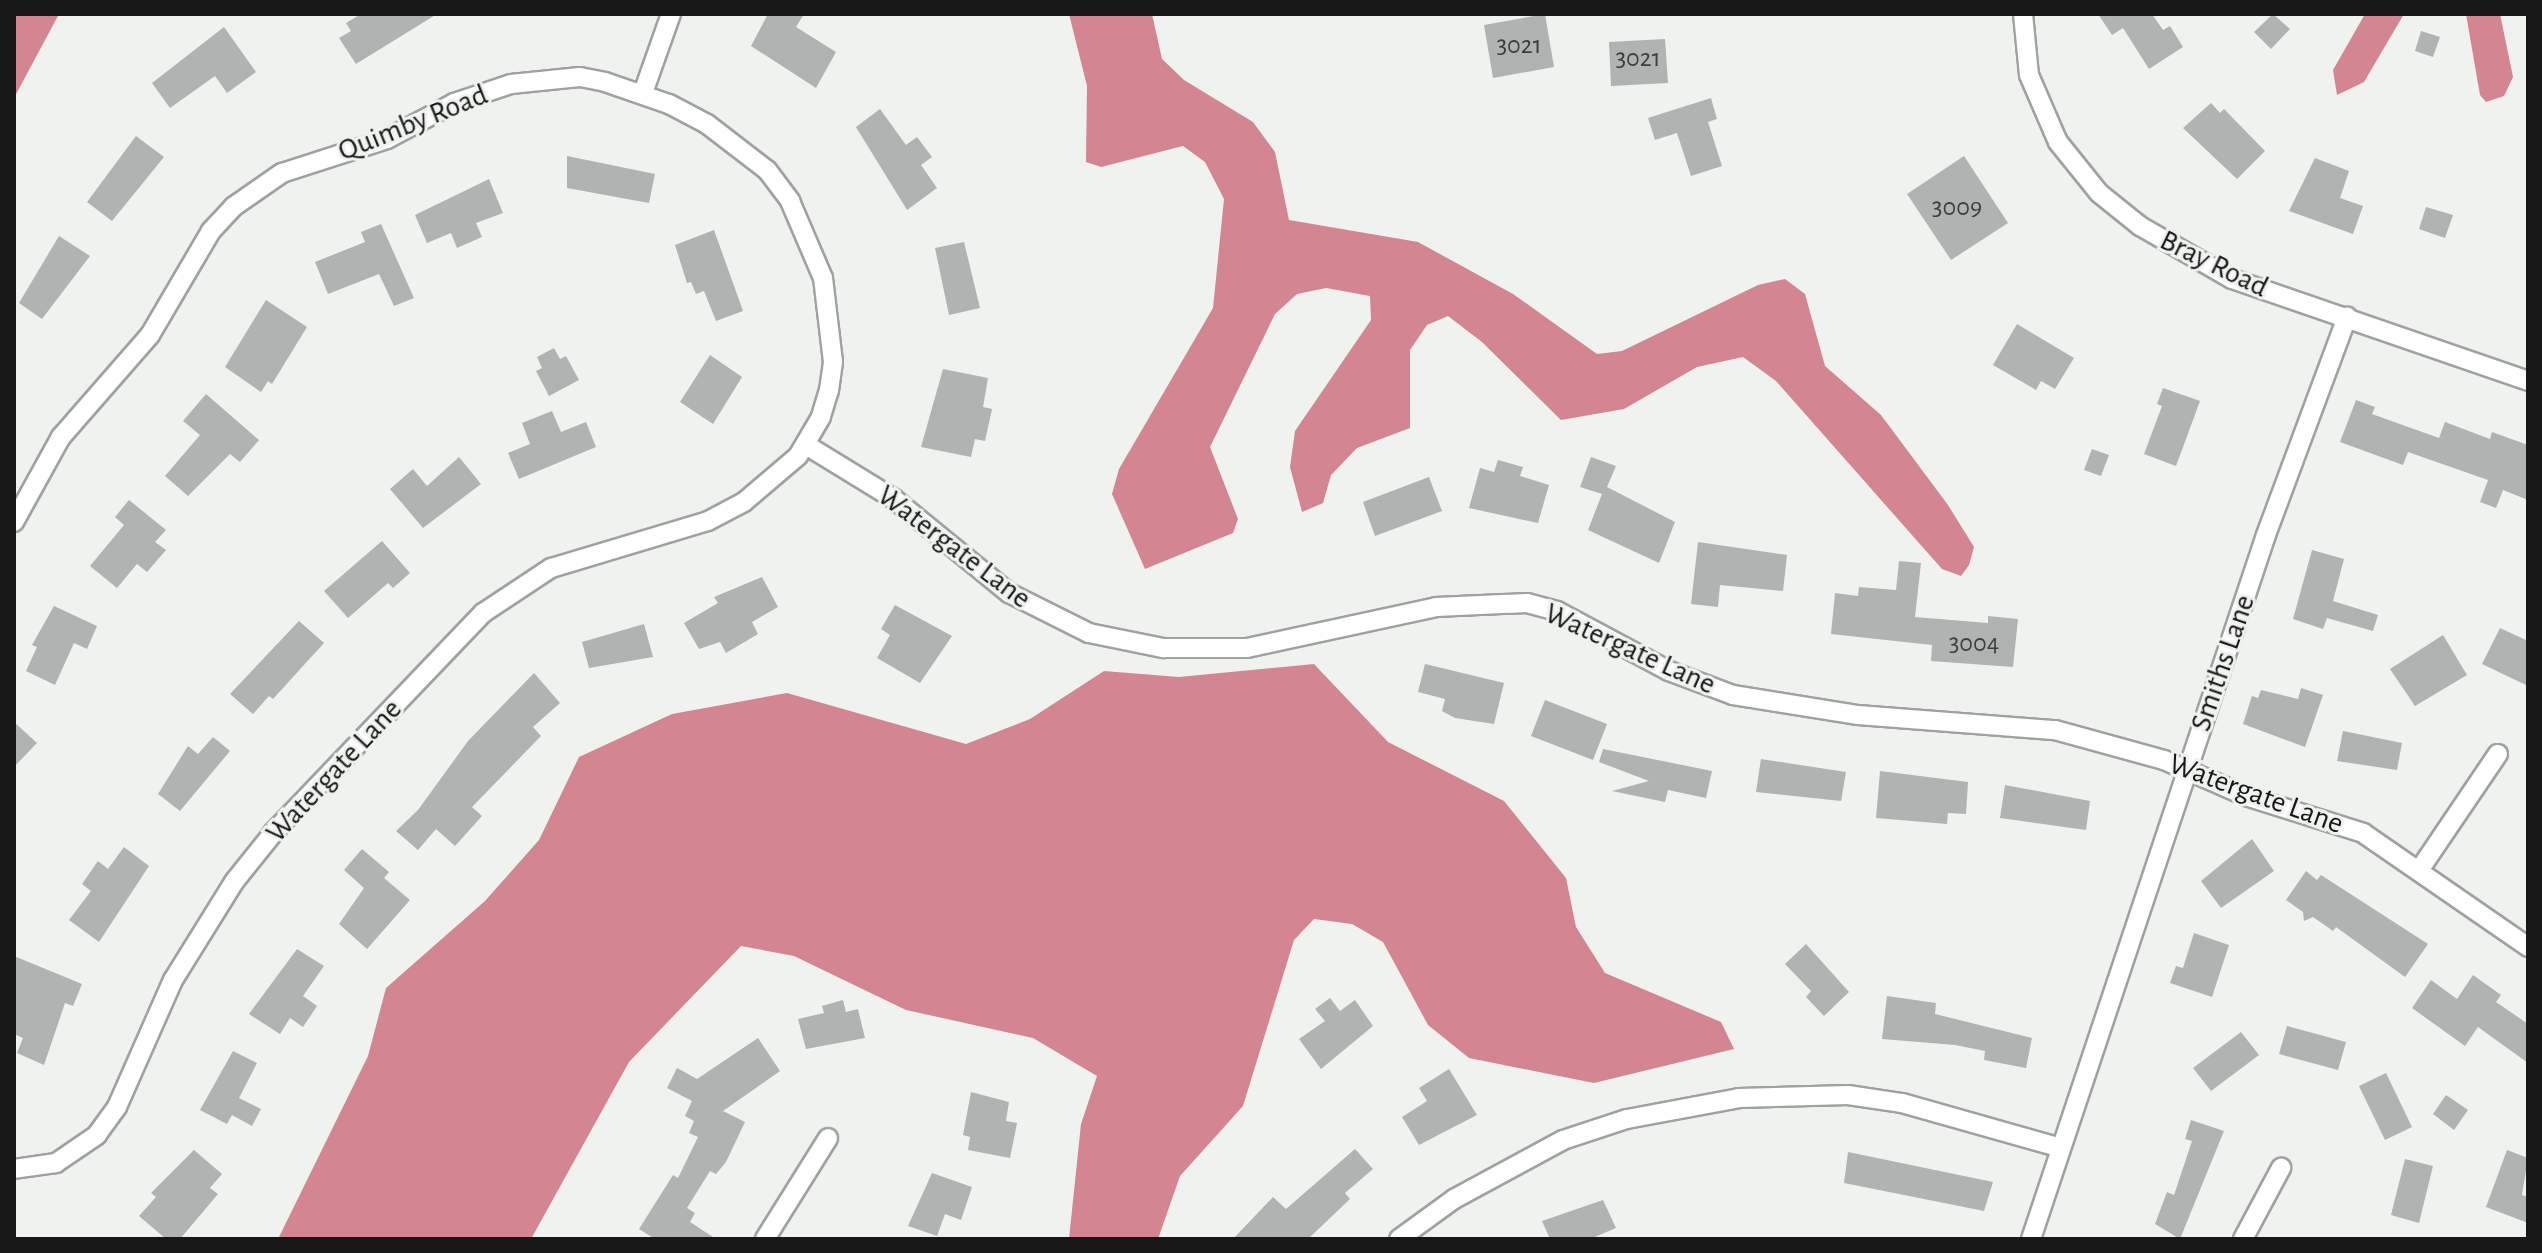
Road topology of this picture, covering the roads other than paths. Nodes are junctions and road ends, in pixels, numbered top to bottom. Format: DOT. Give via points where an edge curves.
graph roads {
  1 [pos="671,14"];
  2 [pos="2023,14"];
  3 [pos="643,93"];
  4 [pos="2347,317"];
  5 [pos="2528,381"];
  6 [pos="806,445"];
  7 [pos="14,522"];
  8 [pos="2498,754"];
  9 [pos="2187,771"];
  10 [pos="2420,869"];
  11 [pos="2528,947"];
  12 [pos="828,1138"];
  13 [pos="2061,1148"];
  14 [pos="2281,1168"];
  15 [pos="14,1169"];
  16 [pos="765,1239"];
  17 [pos="1399,1239"];
  18 [pos="2031,1239"];
  19 [pos="2243,1239"];
  1 -- 3 [label="street"];
  2 -- 4 [label="street, Bray Road" via="2029,75 2041,110 2074,166 2099,193 2173,248 2232,279"];
  3 -- 6 [label="street, Quimby Road" via="742,148 767,170 808,235 823,278 833,362 821,417"];
  3 -- 7 [label="street, Quimby Road" via="580,77 511,84 454,103 387,139 312,161 259,186 211,231 150,335 61,437"];
  4 -- 5 [label="street, Bray Road"];
  4 -- 9 [label="street, Smiths Lane"];
  6 -- 9 [label="street, Watergate Lane" via="894,499 1009,593 1051,618 1120,642 1201,650 1247,648 1436,607 1527,603 1557,611 1678,675 1733,695 1858,715 2055,730"];
  6 -- 15 [label="street, Watergate Lane" via="774,480 708,521 551,568 483,613 274,832 234,882 173,980 117,1107 97,1135 56,1163"];
  8 -- 10 [label="street"];
  9 -- 10 [label="street, Watergate Lane" via="2246,796 2339,823"];
  9 -- 13 [label="street, Smiths Lane"];
  10 -- 11 [label="street, Watergate Lane"];
  12 -- 16 [label="street"];
  13 -- 17 [label="street" via="1970,1118 1889,1101 1807,1094 1726,1100 1627,1119 1563,1140 1454,1199"];
  13 -- 18 [label="street, Smiths Lane"];
  14 -- 19 [label="street"];
}
